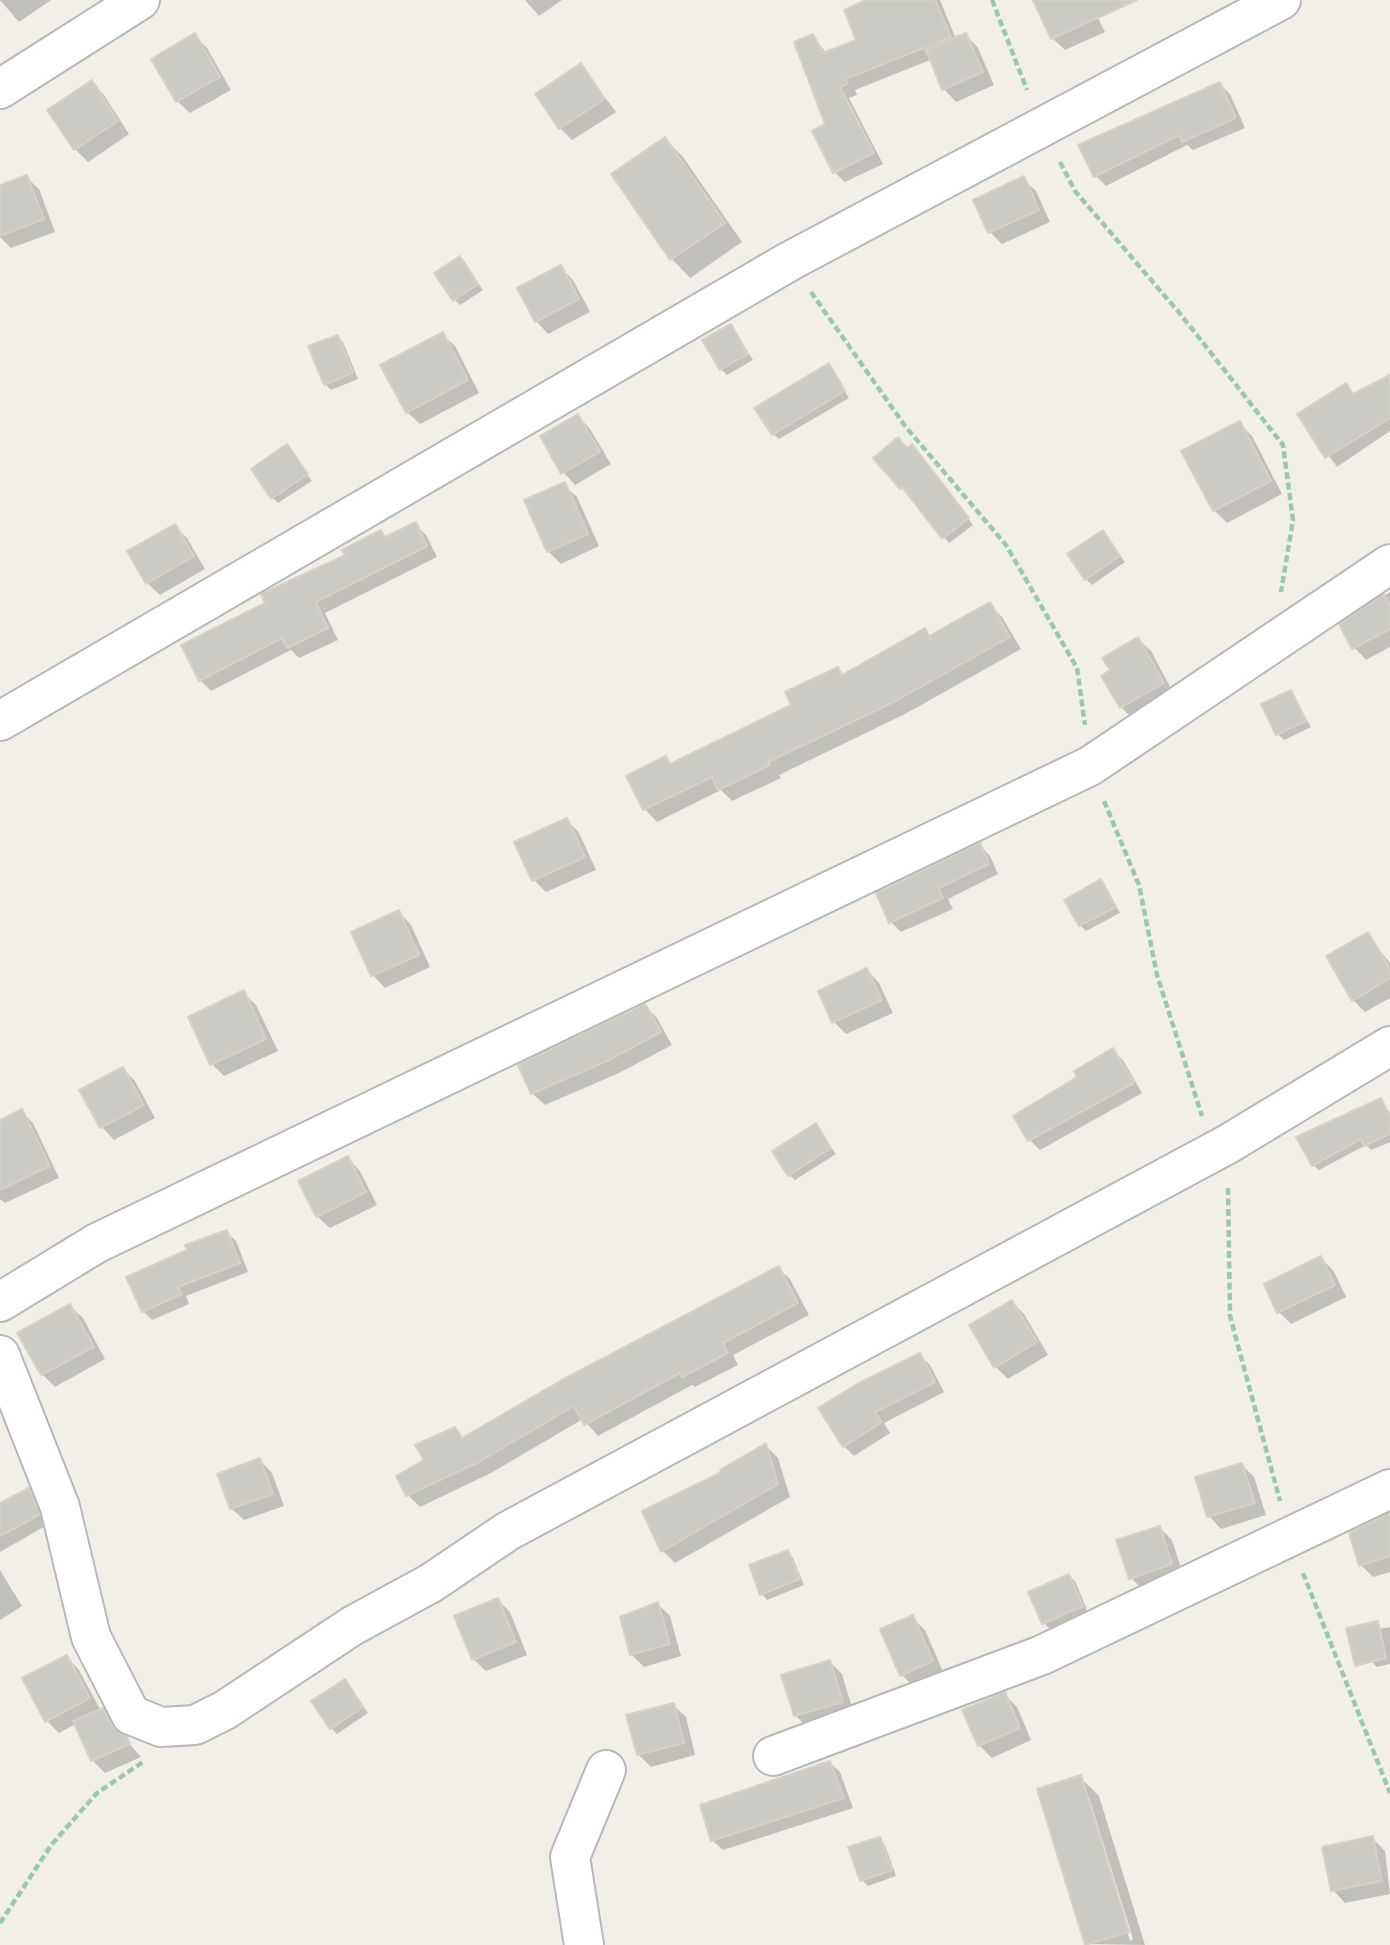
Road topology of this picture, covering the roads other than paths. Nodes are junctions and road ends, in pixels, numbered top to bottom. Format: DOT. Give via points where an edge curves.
graph roads {
  1 [pos="140,0"];
  2 [pos="1281,0"];
  3 [pos="0,89"];
  4 [pos="1390,564"];
  5 [pos="0,721"];
  6 [pos="1390,1046"];
  7 [pos="0,1302"];
  8 [pos="0,1355"];
  9 [pos="1390,1489"];
  10 [pos="773,1756"];
  11 [pos="606,1770"];
  12 [pos="584,1945"];
  1 -- 3 [label="street"];
  2 -- 5 [label="street" via="790,261"];
  4 -- 7 [label="street" via="1090,766 97,1242"];
  6 -- 8 [label="street" via="1228,1144 508,1531 431,1583 352,1626 195,1725 161,1727 131,1715 91,1637 60,1507"];
  9 -- 10 [label="street" via="1042,1655"];
  11 -- 12 [label="street" via="570,1857"];
}
